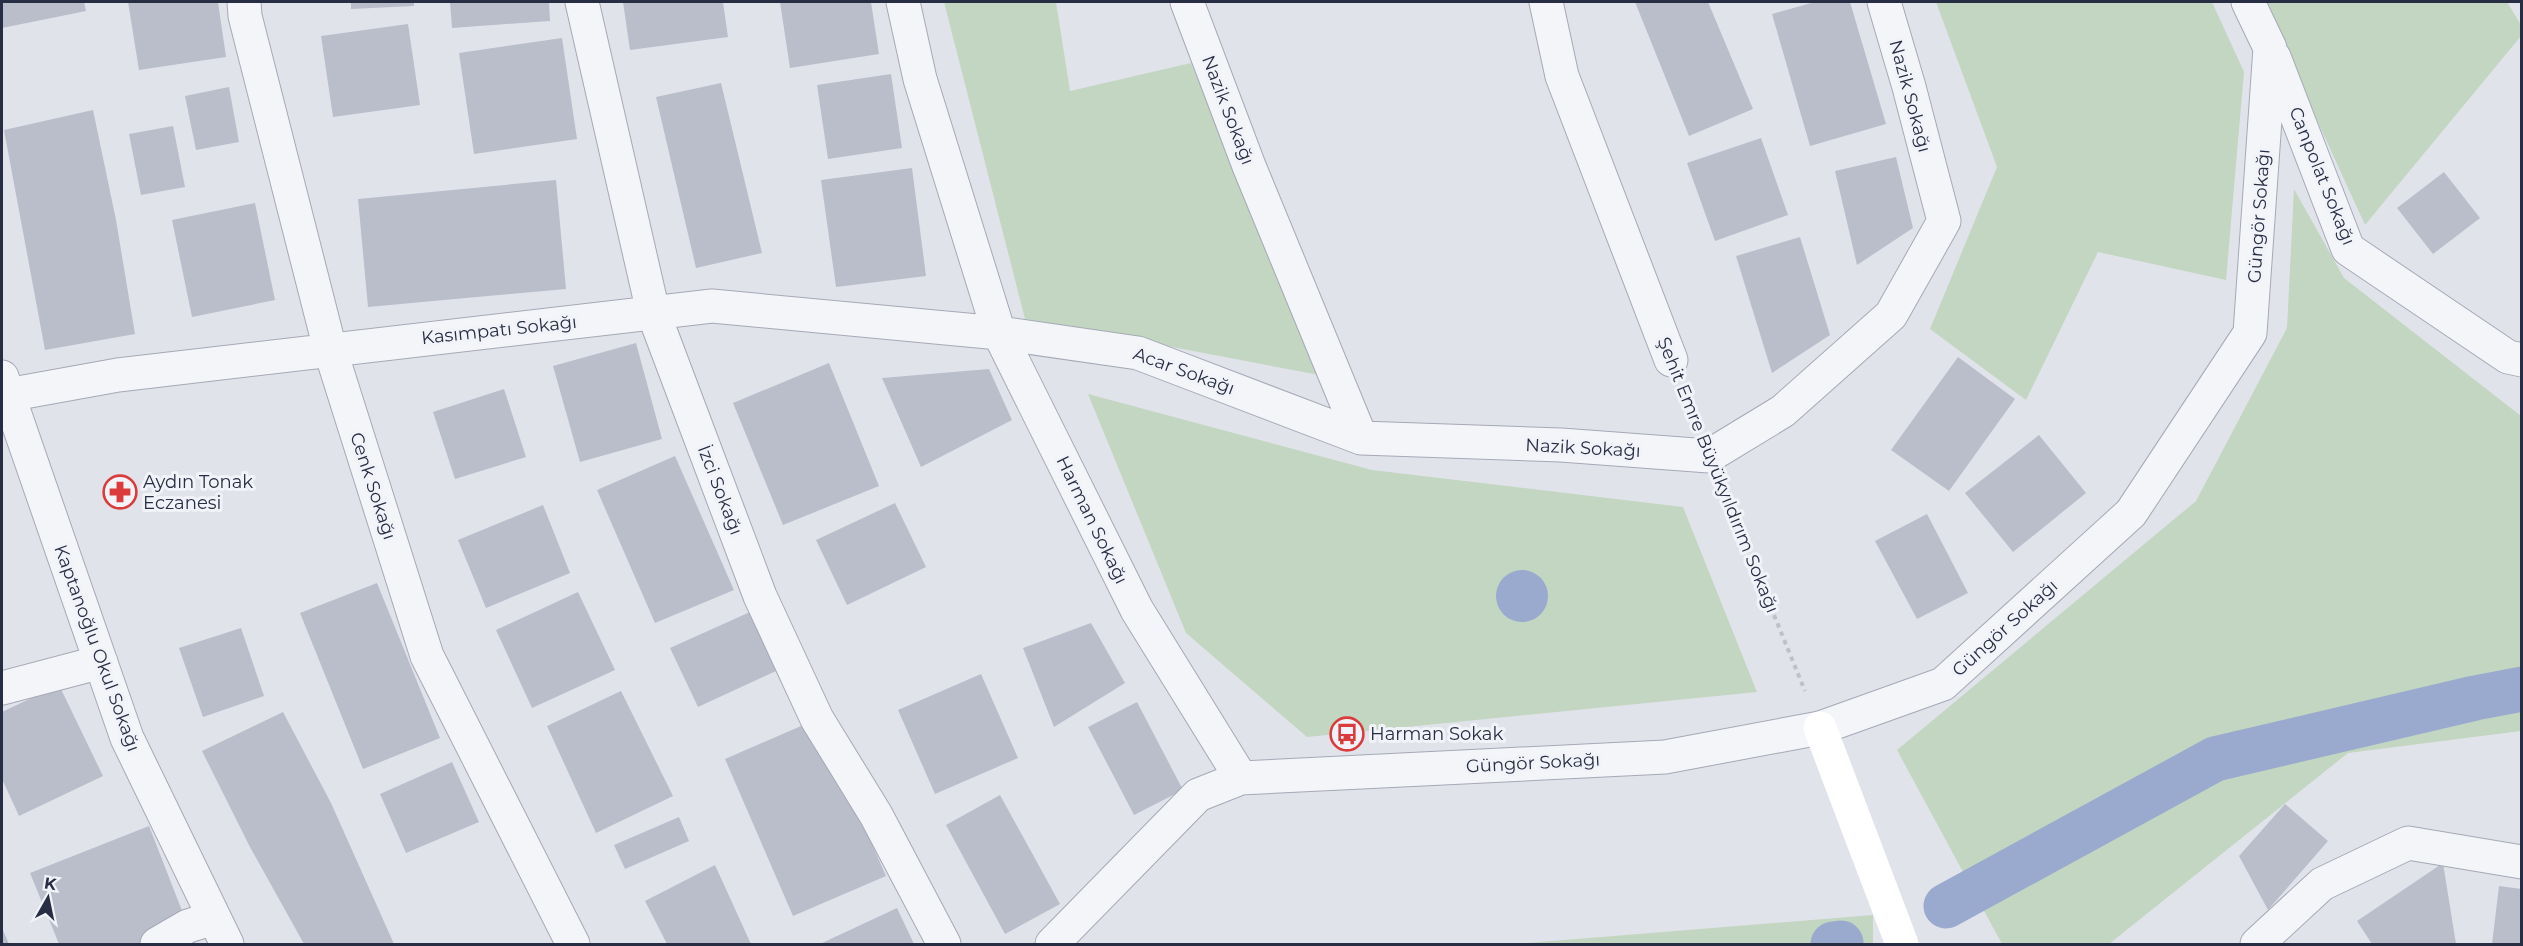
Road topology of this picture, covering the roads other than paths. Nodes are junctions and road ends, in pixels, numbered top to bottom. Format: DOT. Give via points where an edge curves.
graph roads {
  1 [pos="244,2"];
  2 [pos="582,2"];
  3 [pos="903,2"];
  4 [pos="1188,2"];
  5 [pos="1546,2"];
  6 [pos="1884,2"];
  7 [pos="2248,2"];
  8 [pos="2270,48"];
  9 [pos="652,312"];
  10 [pos="999,333"];
  11 [pos="330,349"];
  12 [pos="1671,360"];
  13 [pos="2522,360"];
  14 [pos="4,390"];
  15 [pos="1361,438"];
  16 [pos="101,662"];
  17 [pos="2,688"];
  18 [pos="1820,728"];
  19 [pos="1241,778"];
  20 [pos="2522,862"];
  21 [pos="221,931"];
  22 [pos="157,945"];
  23 [pos="573,945"];
  24 [pos="944,945"];
  25 [pos="1052,945"];
  26 [pos="1902,945"];
  27 [pos="2257,945"];
  1 -- 11 [label="street, Cenk Sokağı"];
  2 -- 9 [label="street, İzci Sokağı"];
  3 -- 10 [label="street, Harman Sokağı" via="920,79"];
  4 -- 15 [label="street, Nazik Sokağı" via="1254,177"];
  5 -- 12 [label="street, Şehit Emre Büyükyıldırım Sokağı" via="1562,76"];
  6 -- 15 [label="street, Nazik Sokağı" via="1944,221 1891,315 1783,411 1709,456"];
  7 -- 8 [label="street, Güngör Sokağı"];
  8 -- 13 [label="street, Canpolat Sokağı" via="2348,249 2508,357"];
  8 -- 18 [label="street, Güngör Sokağı" via="2250,333 2244,344 2132,513 1943,684"];
  9 -- 10 [label="street, Kasımpatı Sokağı" via="712,306"];
  9 -- 11 [label="street, Kasımpatı Sokağı"];
  9 -- 24 [label="street, İzci Sokağı" via="760,596 817,719 876,815"];
  10 -- 15 [label="street, Acar Sokağı" via="1138,352"];
  10 -- 19 [label="street, Harman Sokağı" via="1137,610"];
  11 -- 14 [label="street, Kasımpatı Sokağı"];
  11 -- 23 [label="street, Cenk Sokağı" via="427,656"];
  14 -- 16 [label="street, Kaptanoğlu Okul Sokağı"];
  16 -- 17 [label="street"];
  16 -- 21 [label="street, Kaptanoğlu Okul Sokağı" via="127,738"];
  18 -- 19 [label="street, Güngör Sokağı" via="1665,757"];
  18 -- 26 [label="street"];
  19 -- 25 [label="street" via="1198,795"];
  20 -- 27 [label="street" via="2408,843 2322,884"];
  21 -- 22 [label="street" via="188,926"];
}
